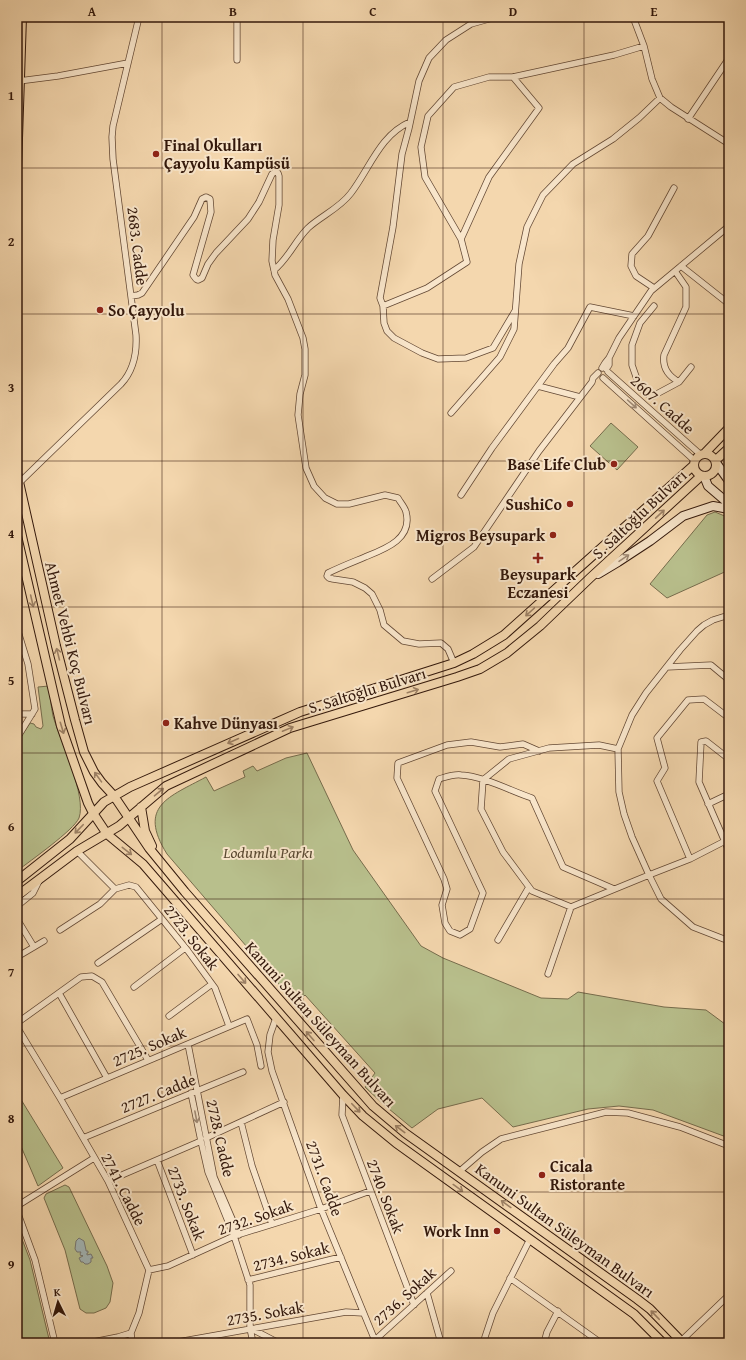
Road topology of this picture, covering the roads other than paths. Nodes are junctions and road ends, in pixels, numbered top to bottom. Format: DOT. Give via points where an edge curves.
graph roads {
  1 [pos="22,17"];
  2 [pos="139,17"];
  3 [pos="237,17"];
  4 [pos="496,17"];
  5 [pos="633,17"];
  6 [pos="644,46"];
  7 [pos="729,58"];
  8 [pos="237,60"];
  9 [pos="128,63"];
  10 [pos="513,77"];
  11 [pos="19,81"];
  12 [pos="660,98"];
  13 [pos="688,119"];
  14 [pos="410,122"];
  15 [pos="729,144"];
  16 [pos="17,168"];
  17 [pos="674,188"];
  18 [pos="729,226"];
  19 [pos="461,239"];
  20 [pos="681,266"];
  21 [pos="274,270"];
  22 [pos="675,271"];
  23 [pos="654,288"];
  24 [pos="131,296"];
  25 [pos="729,304"];
  26 [pos="383,306"];
  27 [pos="654,306"];
  28 [pos="515,310"];
  29 [pos="634,316"];
  30 [pos="691,367"];
  31 [pos="605,370"];
  32 [pos="600,376"];
  33 [pos="680,382"];
  34 [pos="538,386"];
  35 [pos="580,397"];
  36 [pos="451,413"];
  37 [pos="664,422"];
  38 [pos="658,428"];
  39 [pos="729,428"];
  40 [pos="729,448"];
  41 [pos="703,454"];
  42 [pos="716,462"];
  43 [pos="694,463"];
  44 [pos="17,473"];
  45 [pos="702,476"];
  46 [pos="729,481"];
  47 [pos="19,483"];
  48 [pos="461,495"];
  49 [pos="729,504"];
  50 [pos="729,509"];
  51 [pos="17,536"];
  52 [pos="590,578"];
  53 [pos="432,579"];
  54 [pos="729,614"];
  55 [pos="17,628"];
  56 [pos="454,663"];
  57 [pos="667,667"];
  58 [pos="729,680"];
  59 [pos="17,714"];
  60 [pos="32,714"];
  61 [pos="729,718"];
  62 [pos="17,738"];
  63 [pos="618,749"];
  64 [pos="539,751"];
  65 [pos="729,759"];
  66 [pos="483,780"];
  67 [pos="729,794"];
  68 [pos="114,796"];
  69 [pos="708,804"];
  70 [pos="141,807"];
  71 [pos="122,808"];
  72 [pos="93,813"];
  73 [pos="129,818"];
  74 [pos="100,824"];
  75 [pos="107,834"];
  76 [pos="726,840"];
  77 [pos="76,851"];
  78 [pos="729,851"];
  79 [pos="157,858"];
  80 [pos="690,859"];
  81 [pos="649,875"];
  82 [pos="40,880"];
  83 [pos="17,881"];
  84 [pos="529,887"];
  85 [pos="115,889"];
  86 [pos="614,889"];
  87 [pos="17,896"];
  88 [pos="17,906"];
  89 [pos="571,907"];
  90 [pos="17,919"];
  91 [pos="162,919"];
  92 [pos="60,930"];
  93 [pos="498,940"];
  94 [pos="44,941"];
  95 [pos="729,941"];
  96 [pos="34,947"];
  97 [pos="185,948"];
  98 [pos="17,957"];
  99 [pos="98,963"];
  100 [pos="548,974"];
  101 [pos="212,984"];
  102 [pos="134,987"];
  103 [pos="59,993"];
  104 [pos="169,1016"];
  105 [pos="276,1018"];
  106 [pos="230,1026"];
  107 [pos="17,1028"];
  108 [pos="188,1044"];
  109 [pos="148,1060"];
  110 [pos="262,1066"];
  111 [pos="243,1072"];
  112 [pos="107,1078"];
  113 [pos="194,1092"];
  114 [pos="343,1095"];
  115 [pos="60,1098"];
  116 [pos="284,1102"];
  117 [pos="241,1122"];
  118 [pos="83,1138"];
  119 [pos="203,1140"];
  120 [pos="729,1146"];
  121 [pos="94,1158"];
  122 [pos="157,1160"];
  123 [pos="460,1171"];
  124 [pos="108,1181"];
  125 [pos="370,1191"];
  126 [pos="17,1206"];
  127 [pos="321,1209"];
  128 [pos="17,1211"];
  129 [pos="272,1224"];
  130 [pos="236,1236"];
  131 [pos="530,1239"];
  132 [pos="193,1255"];
  133 [pos="341,1257"];
  134 [pos="149,1270"];
  135 [pos="451,1271"];
  136 [pos="510,1278"];
  137 [pos="248,1280"];
  138 [pos="427,1293"];
  139 [pos="729,1295"];
  140 [pos="414,1305"];
  141 [pos="558,1311"];
  142 [pos="364,1313"];
  143 [pos="250,1328"];
  144 [pos="131,1333"];
  145 [pos="186,1342"];
  146 [pos="375,1342"];
  147 [pos="661,1342"];
  148 [pos="682,1342"];
  149 [pos="55,1343"];
  150 [pos="88,1343"];
  151 [pos="132,1343"];
  152 [pos="172,1343"];
  153 [pos="253,1343"];
  154 [pos="279,1343"];
  155 [pos="441,1343"];
  156 [pos="483,1343"];
  157 [pos="544,1343"];
  158 [pos="601,1343"];
  1 -- 11 [label="main road"];
  2 -- 9 [label="street, 2683. Cadde"];
  3 -- 8 [label="street"];
  4 -- 14 [label="street" via="471,24 446,40 429,58 418,81"];
  5 -- 6 [label="street"];
  6 -- 10 [label="street"];
  6 -- 12 [label="street"];
  7 -- 13 [label="street"];
  9 -- 11 [label="street"];
  9 -- 24 [label="street, 2683. Cadde" via="112,137"];
  10 -- 19 [label="street" via="539,108 489,177"];
  10 -- 19 [label="street" via="489,77 454,87 428,116 421,147 425,177"];
  11 -- 16 [label="main road"];
  12 -- 13 [label="street"];
  12 -- 28 [label="street" via="613,139 573,164 543,195 527,227 519,264"];
  13 -- 15 [label="street"];
  14 -- 21 [label="street" via="395,130 382,144 350,195 308,228"];
  14 -- 26 [label="street" via="402,154 380,298"];
  17 -- 23 [label="street" via="648,236 632,254 631,266 636,276"];
  18 -- 20 [label="street"];
  19 -- 26 [label="street" via="467,262 427,288"];
  20 -- 22 [label="street"];
  20 -- 25 [label="street"];
  21 -- 24 [label="street" via="272,257 279,204 279,174 275,172 248,219 216,253 202,278 196,279 193,275 211,212 210,199 206,197 202,199 194,217 142,293"];
  21 -- 56 [label="street" via="303,338 305,375 298,415 306,468 314,486 325,498 337,504 349,504 385,494 398,498 406,511 406,525 398,539 388,547 328,573 328,577 353,582 365,588 372,594 384,625 394,634 403,641 419,644 440,643 448,650"];
  22 -- 23 [label="street"];
  22 -- 33 [label="street" via="686,287 686,307 664,354 663,363 667,374"];
  23 -- 29 [label="street"];
  24 -- 47 [label="street, 2683. Cadde" via="136,344 130,374"];
  26 -- 28 [label="street" via="384,323 394,338 438,359 466,358 493,348"];
  27 -- 33 [label="street" via="640,323 632,345 632,365 640,388 651,397"];
  28 -- 36 [label="street" via="514,329 500,357"];
  29 -- 31 [label="street" via="619,338 609,358 610,365"];
  29 -- 34 [label="street" via="590,307 568,348"];
  30 -- 33 [label="street"];
  31 -- 32 [label="street" via="606,377"];
  31 -- 32 [label="street" via="598,370"];
  31 -- 37 [label="street, 2607. Cadde"];
  32 -- 35 [label="street"];
  32 -- 38 [label="street, 2607. Cadde, one-way"];
  34 -- 35 [label="street"];
  34 -- 48 [label="street"];
  35 -- 53 [label="street" via="539,451 474,547"];
  37 -- 38 [label="street"];
  37 -- 41 [label="street, 2607. Cadde"];
  38 -- 43 [label="street, 2607. Cadde"];
  39 -- 41 [label="main road, S. Saltoğlu Bulvarı"];
  40 -- 42 [label="main road, S. Saltoğlu Bulvarı"];
  41 -- 42 [label="main road" via="711,455"];
  41 -- 43 [label="main road, S. Saltoğlu Bulvarı"];
  42 -- 45 [label="main road, S. Saltoğlu Bulvarı" via="712,474"];
  42 -- 46 [label="street"];
  43 -- 45 [label="main road, S. Saltoğlu Bulvarı" via="696,471"];
  43 -- 56 [label="main road, S. Saltoğlu Bulvarı, one-way" via="504,636"];
  44 -- 47 [label="main road, Ahmet Vehbi Koç Bulvarı"];
  45 -- 49 [label="street" via="708,486"];
  52 -- 45 [label="main road, S. Saltoğlu Bulvarı, one-way"];
  68 -- 47 [label="main road, Ahmet Vehbi Koç Bulvarı, one-way" via="94,772 81,743"];
  52 -- 50 [label="street, one-way" via="650,541 683,516 713,506"];
  51 -- 72 [label="main road, Ahmet Vehbi Koç Bulvarı, one-way" via="62,726"];
  70 -- 52 [label="main road, S. Saltoğlu Bulvarı, one-way" via="166,786 290,728 480,669 507,653 540,626"];
  54 -- 57 [label="street" via="713,620 697,631"];
  55 -- 60 [label="street" via="28,664 35,709"];
  56 -- 68 [label="main road, S. Saltoğlu Bulvarı, one-way" via="300,712"];
  57 -- 58 [label="street" via="711,665"];
  57 -- 63 [label="street" via="632,715"];
  59 -- 60 [label="street"];
  60 -- 62 [label="street"];
  61 -- 80 [label="street" via="704,699 688,700 657,738 665,768 657,781"];
  63 -- 64 [label="street" via="600,745 549,748"];
  63 -- 81 [label="street" via="618,792 624,814"];
  64 -- 66 [label="street" via="509,759"];
  64 -- 66 [label="street" via="523,744 500,747 471,742 447,745 398,763 397,778 447,889 442,905 445,923 450,931 460,935 470,929 483,893 435,791 439,779 459,774"];
  65 -- 69 [label="street" via="706,741 701,742 699,782"];
  66 -- 84 [label="street" via="481,809 503,852"];
  66 -- 86 [label="street" via="532,798 563,867"];
  67 -- 69 [label="street"];
  68 -- 71 [label="main road, Ahmet Vehbi Koç Bulvarı"];
  68 -- 72 [label="main road, S. Saltoğlu Bulvarı"];
  69 -- 76 [label="street"];
  70 -- 73 [label="main road, S. Saltoğlu Bulvarı"];
  70 -- 79 [label="main road" via="146,834"];
  71 -- 73 [label="main road, Kanuni Sultan Süleyman Bulvarı"];
  72 -- 74 [label="main road, Ahmet Vehbi Koç Bulvarı"];
  72 -- 83 [label="main road, S. Saltoğlu Bulvarı, one-way" via="70,839"];
  73 -- 75 [label="main road, S. Saltoğlu Bulvarı"];
  73 -- 79 [label="main road, Kanuni Sultan Süleyman Bulvarı"];
  74 -- 75 [label="main road, Kanuni Sultan Süleyman Bulvarı"];
  75 -- 77 [label="main road, S. Saltoğlu Bulvarı"];
  75 -- 105 [label="main road, Kanuni Sultan Süleyman Bulvarı, one-way" via="144,864"];
  76 -- 78 [label="street"];
  76 -- 80 [label="street"];
  77 -- 82 [label="main road, S. Saltoğlu Bulvarı"];
  77 -- 85 [label="street"];
  123 -- 79 [label="main road, Kanuni Sultan Süleyman Bulvarı, one-way" via="383,1115 362,1095"];
  80 -- 81 [label="street"];
  81 -- 86 [label="street"];
  81 -- 95 [label="street" via="661,899 693,927"];
  82 -- 87 [label="main road, S. Saltoğlu Bulvarı"];
  82 -- 88 [label="street" via="33,893"];
  84 -- 89 [label="street" via="532,891"];
  84 -- 93 [label="street"];
  85 -- 91 [label="street, 2723. Sokak" via="129,885 136,887"];
  85 -- 92 [label="street" via="100,904"];
  86 -- 89 [label="street"];
  89 -- 100 [label="street"];
  90 -- 96 [label="street"];
  91 -- 97 [label="street, 2723. Sokak"];
  91 -- 99 [label="street"];
  94 -- 96 [label="street"];
  96 -- 98 [label="street"];
  97 -- 101 [label="street, 2723. Sokak"];
  97 -- 102 [label="street"];
  101 -- 104 [label="street"];
  101 -- 106 [label="street, 2723. Sokak"];
  103 -- 107 [label="street"];
  103 -- 109 [label="street" via="81,977 98,978"];
  103 -- 112 [label="street"];
  105 -- 114 [label="main road, Kanuni Sultan Süleyman Bulvarı"];
  105 -- 116 [label="street, 2731. Cadde" via="268,1052"];
  106 -- 108 [label="street, 2725. Sokak"];
  106 -- 110 [label="street, 2725. Sokak" via="248,1018"];
  107 -- 115 [label="street, 2741. Cadde"];
  108 -- 109 [label="street, 2725. Sokak"];
  108 -- 113 [label="street, 2728. Cadde"];
  109 -- 112 [label="street, 2725. Sokak"];
  111 -- 113 [label="street, 2727. Cadde"];
  112 -- 115 [label="street, 2725. Sokak"];
  113 -- 118 [label="street, 2727. Cadde"];
  113 -- 119 [label="street, 2728. Cadde"];
  114 -- 125 [label="street, 2740. Sokak" via="342,1115"];
  114 -- 131 [label="main road, Kanuni Sultan Süleyman Bulvarı, one-way" via="385,1135"];
  115 -- 118 [label="street, 2741. Cadde"];
  116 -- 117 [label="street"];
  116 -- 127 [label="street, 2731. Cadde"];
  117 -- 119 [label="street"];
  117 -- 129 [label="street" via="252,1166"];
  118 -- 121 [label="street, 2741. Cadde"];
  119 -- 122 [label="street"];
  119 -- 130 [label="street, 2728. Cadde" via="212,1183"];
  120 -- 123 [label="street" via="680,1126 628,1113 606,1112 501,1139"];
  121 -- 124 [label="street, 2741. Cadde"];
  121 -- 126 [label="street"];
  122 -- 124 [label="street"];
  122 -- 132 [label="street, 2733. Sokak"];
  148 -- 123 [label="main road, Kanuni Sultan Süleyman Bulvarı, one-way" via="650,1309"];
  124 -- 134 [label="street, 2741. Cadde"];
  125 -- 127 [label="street, 2732. Sokak"];
  125 -- 140 [label="street, 2740. Sokak"];
  127 -- 129 [label="street, 2732. Sokak"];
  127 -- 133 [label="street, 2731. Cadde"];
  128 -- 149 [label="street" via="35,1260"];
  129 -- 130 [label="street, 2732. Sokak"];
  130 -- 132 [label="street, 2732. Sokak"];
  130 -- 137 [label="street, 2728. Cadde"];
  131 -- 136 [label="street"];
  131 -- 147 [label="main road, Kanuni Sultan Süleyman Bulvarı" via="634,1314"];
  132 -- 134 [label="street, 2732. Sokak" via="168,1266"];
  133 -- 137 [label="street, 2734. Sokak"];
  133 -- 142 [label="street, 2731. Cadde"];
  134 -- 144 [label="street" via="139,1313"];
  135 -- 138 [label="street, 2736. Sokak"];
  136 -- 141 [label="street"];
  136 -- 156 [label="street" via="493,1313"];
  137 -- 143 [label="street, 2728. Cadde"];
  138 -- 140 [label="street, 2736. Sokak"];
  138 -- 155 [label="street"];
  139 -- 148 [label="street"];
  140 -- 146 [label="street, 2736. Sokak"];
  141 -- 157 [label="street"];
  141 -- 158 [label="street"];
  142 -- 143 [label="street, 2735. Sokak" via="346,1312"];
  142 -- 146 [label="street, 2731. Cadde"];
  143 -- 145 [label="street, 2735. Sokak"];
  143 -- 153 [label="street, 2728. Cadde"];
  143 -- 154 [label="street"];
  144 -- 150 [label="street"];
  144 -- 151 [label="street"];
  145 -- 152 [label="street, 2735. Sokak"];
}
